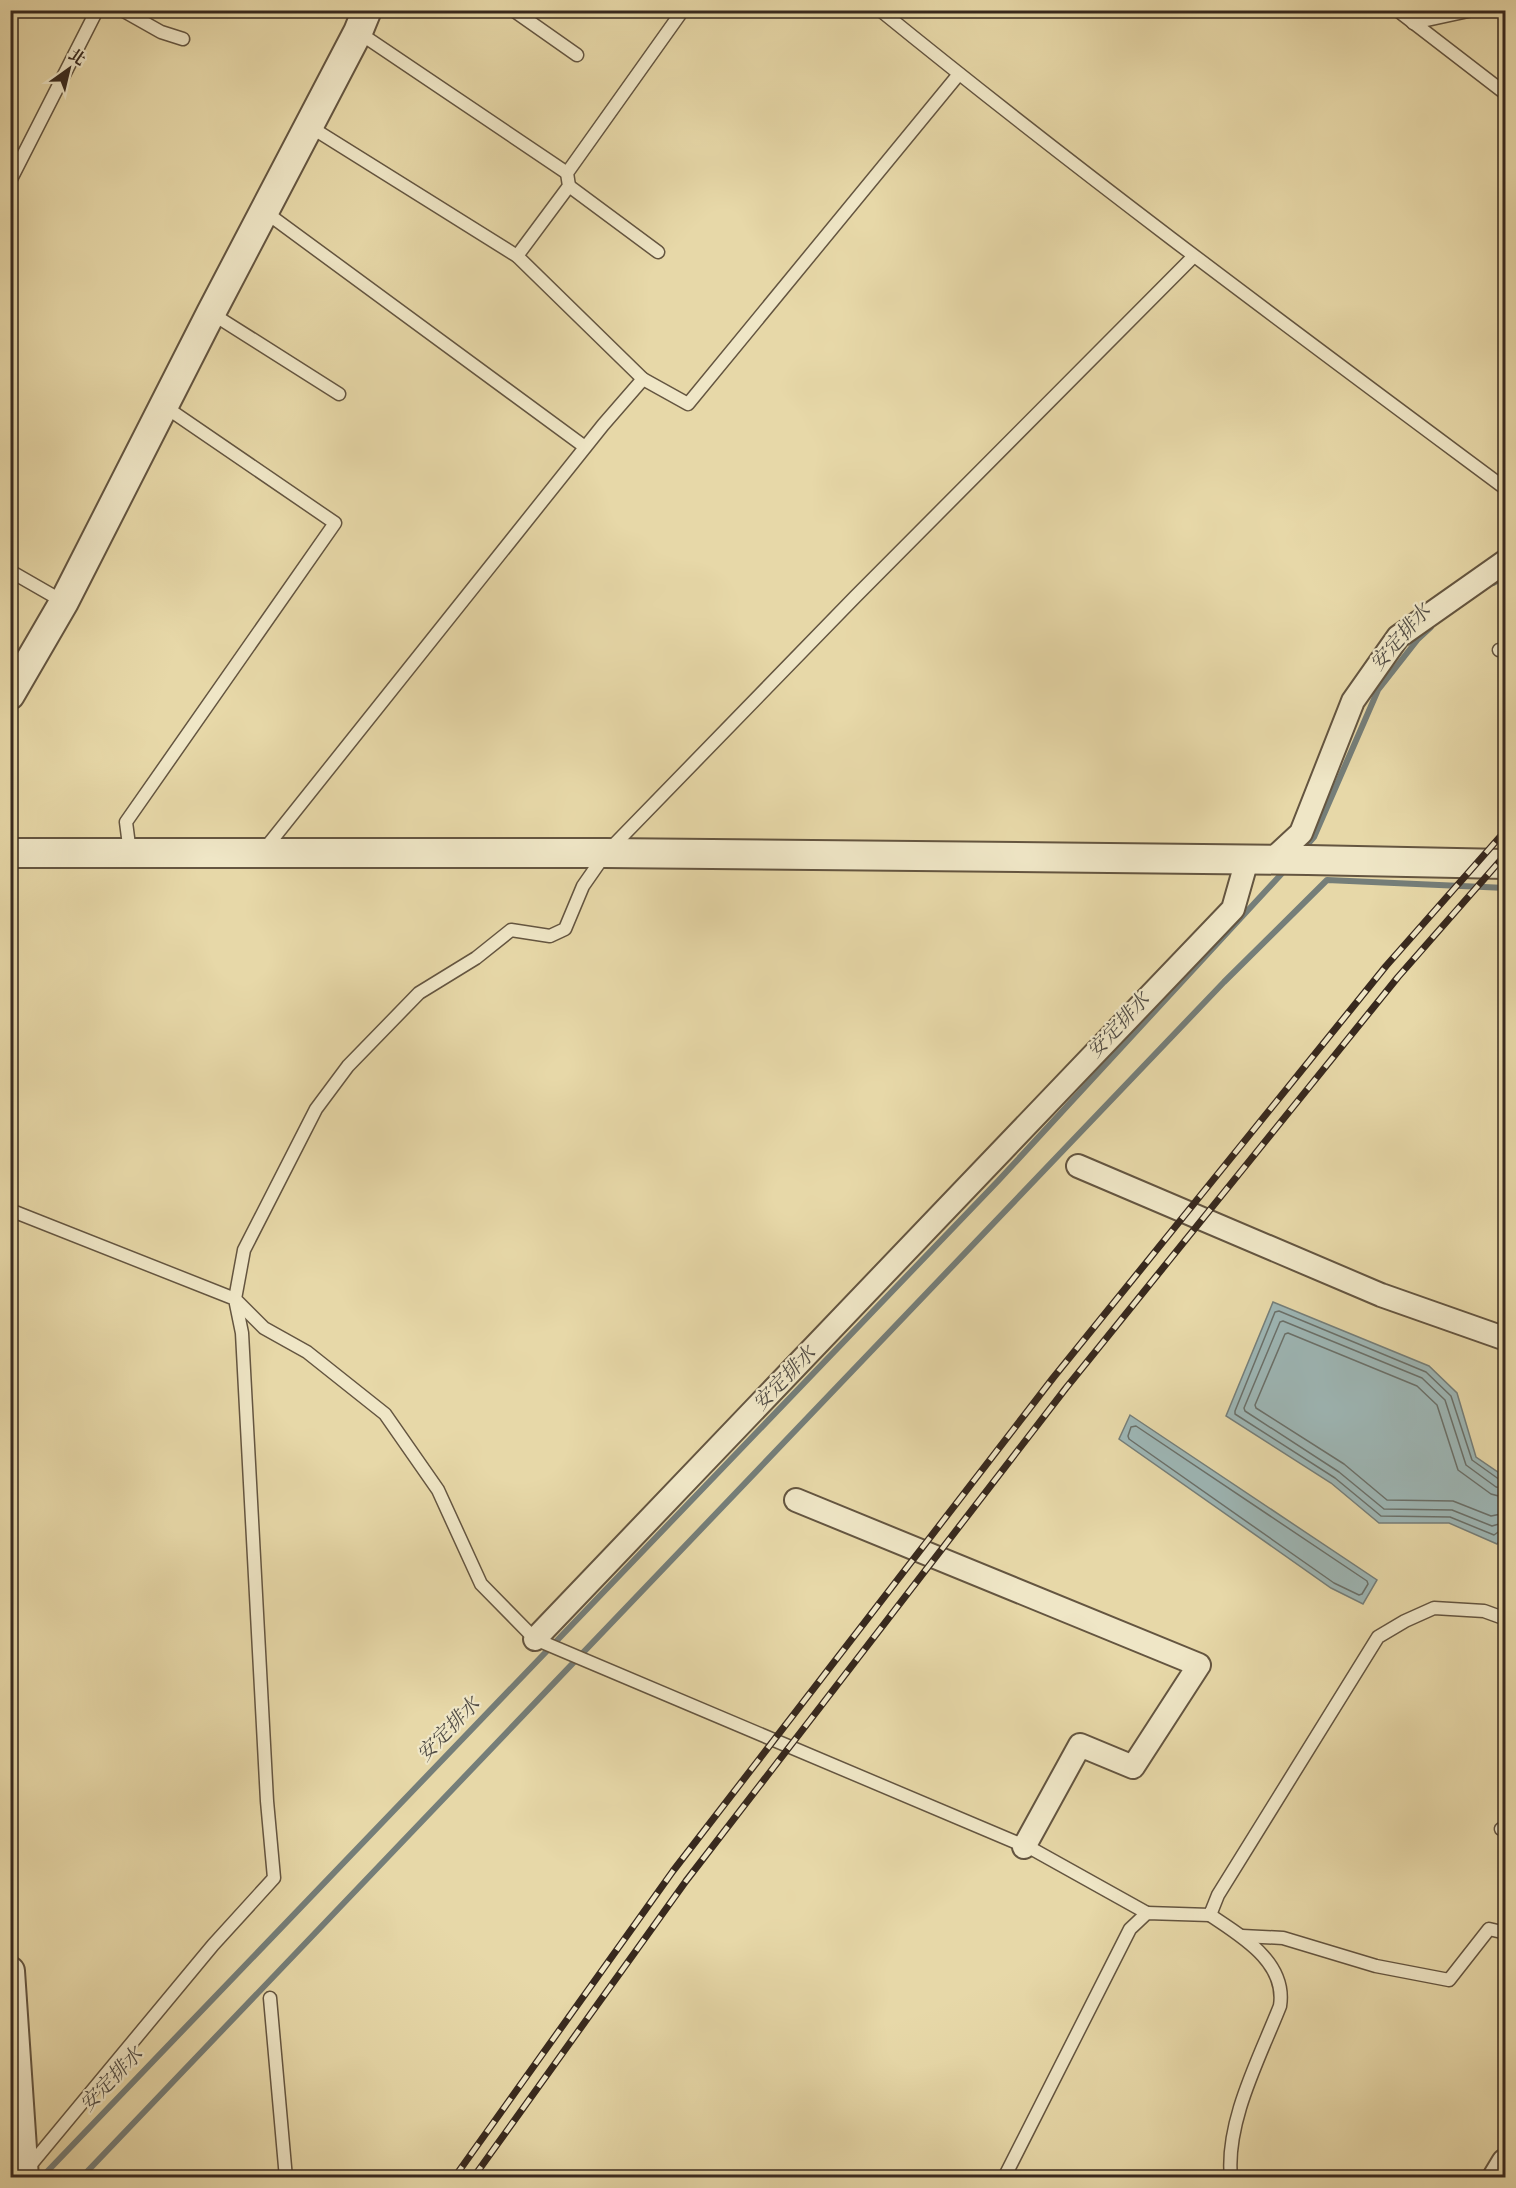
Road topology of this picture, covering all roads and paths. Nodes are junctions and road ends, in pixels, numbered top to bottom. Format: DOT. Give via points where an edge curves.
graph roads {
  1 [pos="97,10"];
  2 [pos="122,10"];
  3 [pos="513,10"];
  4 [pos="683,10"];
  5 [pos="880,10"];
  6 [pos="1397,10"];
  7 [pos="1473,10"];
  8 [pos="362,21"];
  9 [pos="1413,23"];
  10 [pos="183,39"];
  11 [pos="577,55"];
  12 [pos="959,74"];
  13 [pos="1506,94"];
  14 [pos="308,126"];
  15 [pos="567,173"];
  16 [pos="10,181"];
  17 [pos="569,186"];
  18 [pos="264,211"];
  19 [pos="658,252"];
  20 [pos="517,256"];
  21 [pos="1192,257"];
  22 [pos="211,313"];
  23 [pos="644,379"];
  24 [pos="339,394"];
  25 [pos="164,406"];
  26 [pos="585,447"];
  27 [pos="1506,489"];
  28 [pos="1506,561"];
  29 [pos="10,571"];
  30 [pos="64,602"];
  31 [pos="10,695"];
  32 [pos="10,853"];
  33 [pos="606,853"];
  34 [pos="130,854"];
  35 [pos="262,854"];
  36 [pos="1278,860"];
  37 [pos="1506,864"];
  38 [pos="1078,1166"];
  39 [pos="10,1210"];
  40 [pos="235,1299"];
  41 [pos="1506,1340"];
  42 [pos="796,1500"];
  43 [pos="1506,1619"];
  44 [pos="540,1641"];
  45 [pos="1024,1846"];
  46 [pos="1147,1913"];
  47 [pos="1210,1915"];
  48 [pos="1506,1933"];
  49 [pos="1242,1936"];
  50 [pos="10,1971"];
  51 [pos="270,1998"];
  52 [pos="14,2102"];
  53 [pos="1506,2163"];
  54 [pos="24,2175"];
  55 [pos="286,2178"];
  56 [pos="1004,2178"];
  57 [pos="1231,2178"];
  58 [pos="1497,2178"];
  1 -- 16 [label="lane"];
  2 -- 10 [label="lane" via="161,32"];
  3 -- 11 [label="lane"];
  4 -- 15 [label="lane"];
  5 -- 12 [label="lane"];
  6 -- 9 [label="lane"];
  7 -- 9 [label="lane"];
  8 -- 14 [label="street"];
  8 -- 15 [label="lane"];
  9 -- 13 [label="lane"];
  12 -- 21 [label="lane"];
  12 -- 23 [label="lane" via="688,404"];
  14 -- 18 [label="street"];
  14 -- 20 [label="lane"];
  15 -- 17 [label="lane"];
  17 -- 19 [label="lane"];
  17 -- 20 [label="lane"];
  18 -- 22 [label="street"];
  18 -- 26 [label="lane"];
  20 -- 23 [label="lane"];
  21 -- 27 [label="lane"];
  21 -- 33 [label="lane"];
  22 -- 24 [label="lane"];
  22 -- 25 [label="street"];
  23 -- 26 [label="lane"];
  25 -- 30 [label="street"];
  25 -- 34 [label="lane" via="335,523 126,822"];
  26 -- 35 [label="lane"];
  28 -- 36 [label="street" via="1398,637 1353,701 1301,833"];
  29 -- 30 [label="lane"];
  30 -- 31 [label="street"];
  32 -- 34 [label="street"];
  33 -- 35 [label="street"];
  33 -- 36 [label="street"];
  33 -- 40 [label="lane" via="583,886 565,929 550,936 511,930 476,958 419,993 348,1066 315,1109 244,1250"];
  34 -- 35 [label="street"];
  36 -- 37 [label="street"];
  36 -- 44 [label="street"];
  38 -- 41 [label="street" via="1381,1295"];
  39 -- 40 [label="lane"];
  40 -- 44 [label="lane" via="264,1328 307,1352 385,1414 438,1490 481,1584"];
  40 -- 54 [label="lane" via="242,1333 274,1878 213,1945"];
  42 -- 45 [label="street" via="1199,1665 1133,1767 1080,1745"];
  43 -- 47 [label="lane" via="1484,1611 1434,1608 1378,1637 1218,1895"];
  44 -- 45 [label="lane"];
  45 -- 46 [label="lane"];
  46 -- 47 [label="lane"];
  46 -- 56 [label="lane" via="1130,1929"];
  47 -- 49 [label="lane"];
  48 -- 49 [label="lane" via="1489,1929 1449,1980 1376,1966 1283,1938"];
  49 -- 57 [label="lane" via="1266,1958 1282,1994 1238,2111 1229,2160"];
  50 -- 52 [label="street"];
  51 -- 55 [label="lane"];
  52 -- 54 [label="street"];
  53 -- 58 [label="street"];
}
